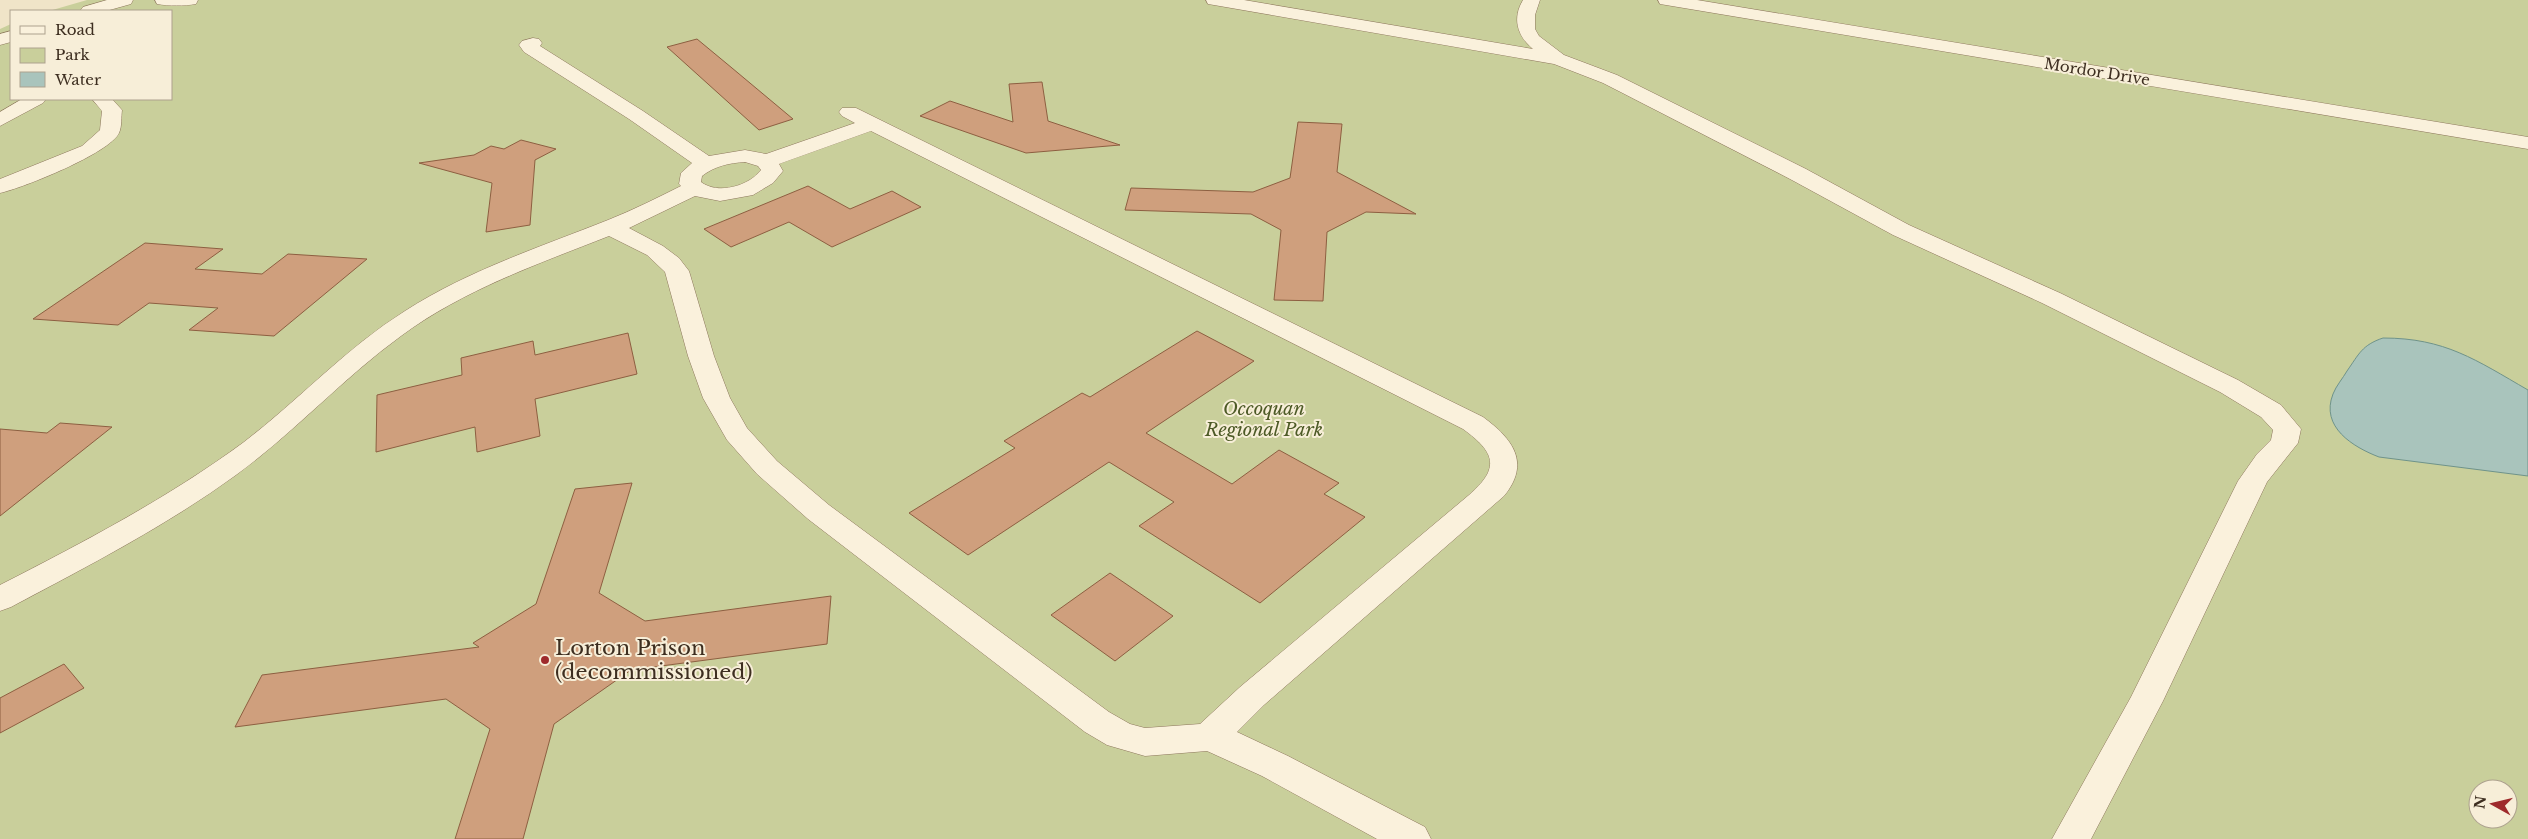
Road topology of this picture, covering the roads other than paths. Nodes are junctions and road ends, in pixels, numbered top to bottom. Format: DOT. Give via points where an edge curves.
graph roads {
  1 [pos="125,0"];
  2 [pos="190,0"];
  3 [pos="1214,0"];
  4 [pos="1532,0"];
  5 [pos="1666,0"];
  6 [pos="163,4"];
  7 [pos="92,10"];
  8 [pos="533,43"];
  9 [pos="1558,59"];
  10 [pos="34,100"];
  11 [pos="102,100"];
  12 [pos="0,120"];
  13 [pos="2528,143"];
  14 [pos="766,161"];
  15 [pos="707,164"];
  16 [pos="0,187"];
  17 [pos="693,188"];
  18 [pos="611,228"];
  19 [pos="0,600"];
  20 [pos="1210,736"];
  21 [pos="1412,839"];
  22 [pos="2071,839"];
  1 -- 7 [label="street"];
  2 -- 6 [label="street"];
  3 -- 9 [label="street"];
  4 -- 9 [label="street" via="1524,22 1525,30 1530,38"];
  5 -- 13 [label="street, Mordor Drive"];
  8 -- 15 [label="street" via="528,45 530,48 557,67 636,115"];
  9 -- 22 [label="street" via="1610,79 1901,230 2050,298 2229,386 2260,403 2283,422 2287,429 2284,443 2253,481 2146,701"];
  10 -- 12 [label="street"];
  11 -- 16 [label="street" via="112,110 110,132 89,150"];
  14 -- 15 [label="street" via="732,157"];
  14 -- 17 [label="street" via="772,171 769,177 751,188 726,194 701,192"];
  14 -- 20 [label="street" via="860,118 922,146 1473,423 1487,432 1499,447 1504,460 1500,482"];
  15 -- 17 [label="street" via="692,174 690,184"];
  17 -- 18 [label="street"];
  18 -- 19 [label="street" via="489,274 413,316 356,358 256,446 222,471 135,526"];
  18 -- 20 [label="street" via="656,249 677,271 715,396 736,434 772,474 944,609 1096,722 1120,735 1145,742"];
  20 -- 21 [label="street" via="1275,766"];
}
